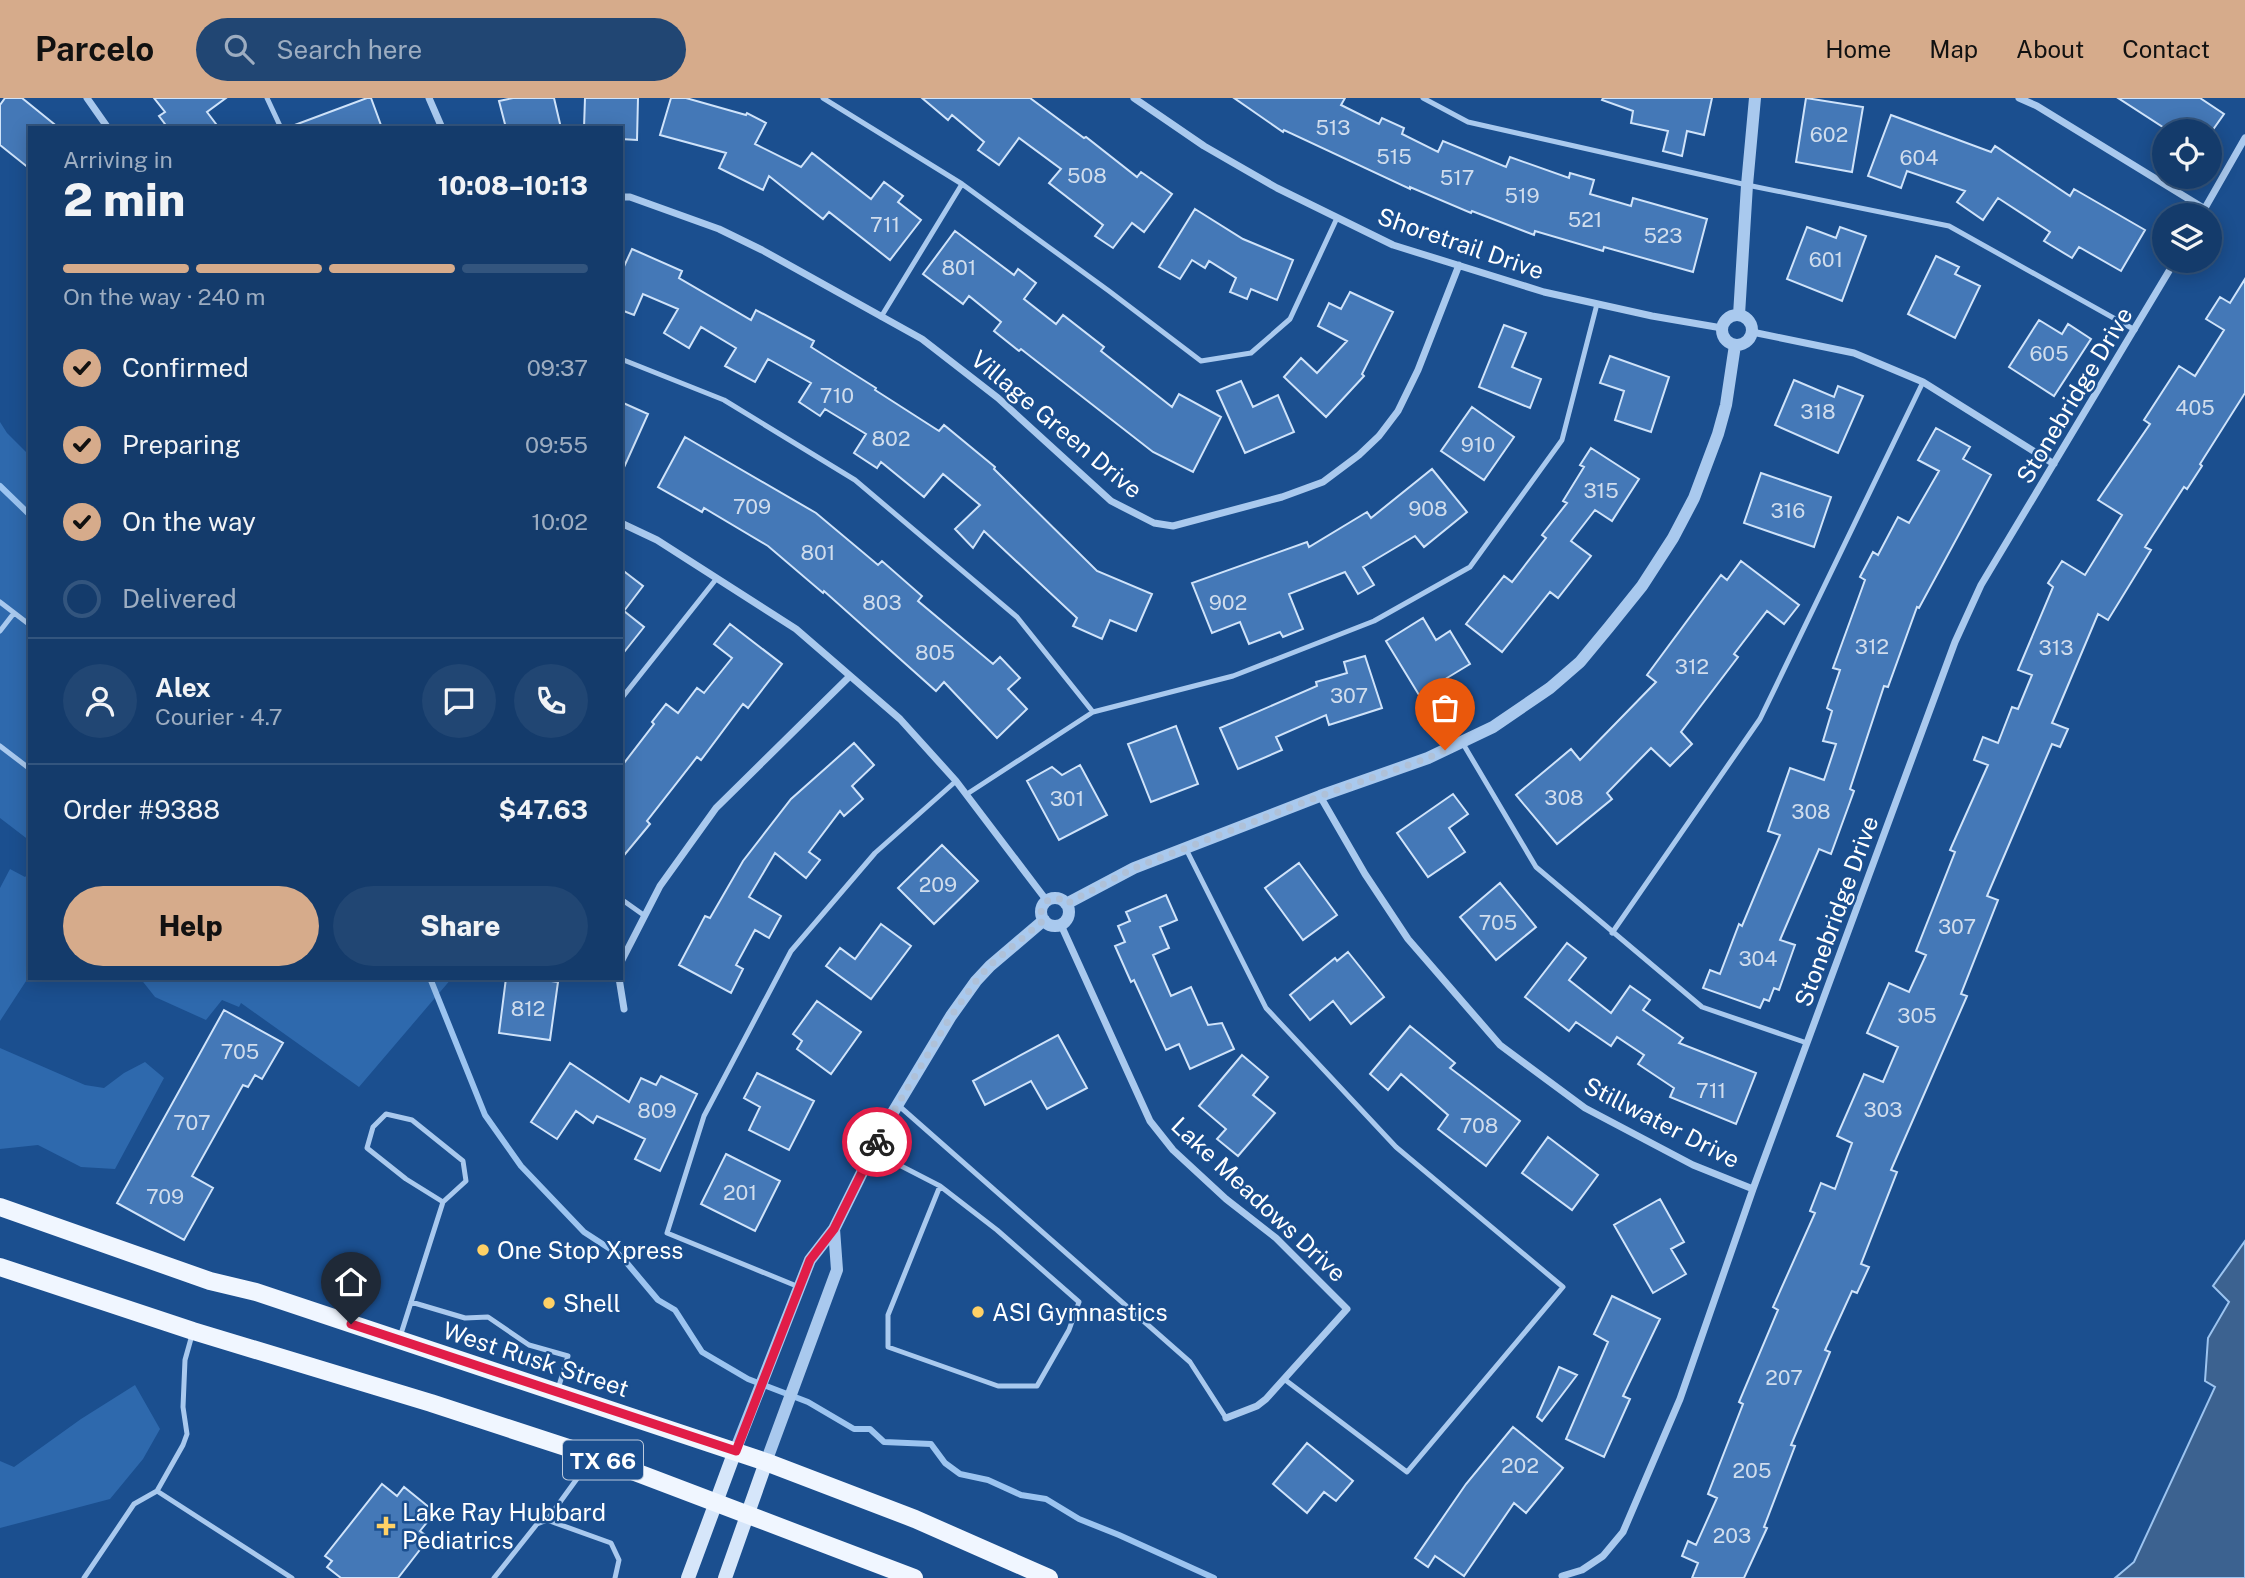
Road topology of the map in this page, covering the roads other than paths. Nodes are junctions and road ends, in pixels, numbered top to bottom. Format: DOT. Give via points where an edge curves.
graph roads {
  1 [pos="87,98"];
  2 [pos="267,98"];
  3 [pos="429,98"];
  4 [pos="823,98"];
  5 [pos="1134,98"];
  6 [pos="1423,98"];
  7 [pos="1755,98"];
  8 [pos="2019,98"];
  9 [pos="107,126"];
  10 [pos="280,126"];
  11 [pos="441,126"];
  12 [pos="2245,138"];
  13 [pos="962,184"];
  14 [pos="1747,185"];
  15 [pos="623,197"];
  16 [pos="2189,203"];
  17 [pos="2208,203"];
  18 [pos="1337,218"];
  19 [pos="1459,265"];
  20 [pos="2168,273"];
  21 [pos="1597,304"];
  22 [pos="1739,315"];
  23 [pos="881,317"];
  24 [pos="1722,328"];
  25 [pos="2135,330"];
  26 [pos="1752,332"];
  27 [pos="1735,345"];
  28 [pos="623,360"];
  29 [pos="1923,382"];
  30 [pos="2054,464"];
  31 [pos="623,524"];
  32 [pos="717,578"];
  33 [pos="0,602"];
  34 [pos="14,613"];
  35 [pos="28,624"];
  36 [pos="0,631"];
  37 [pos="850,676"];
  38 [pos="623,696"];
  39 [pos="1094,712"];
  40 [pos="1462,742"];
  41 [pos="0,746"];
  42 [pos="28,767"];
  43 [pos="956,781"];
  44 [pos="967,794"];
  45 [pos="1320,796"];
  46 [pos="1185,847"];
  47 [pos="623,900"];
  48 [pos="1047,901"];
  49 [pos="1066,904"];
  50 [pos="645,916"];
  51 [pos="1044,920"];
  52 [pos="1061,925"];
  53 [pos="1612,933"];
  54 [pos="623,958"];
  55 [pos="619,980"];
  56 [pos="624,1009"];
  57 [pos="1807,1043"];
  58 [pos="898,1104"];
  59 [pos="873,1151"];
  60 [pos="940,1186"];
  61 [pos="1753,1189"];
  62 [pos="443,1202"];
  63 [pos="0,1207"];
  64 [pos="834,1229"];
  65 [pos="0,1267"];
  66 [pos="799,1287"];
  67 [pos="411,1302"];
  68 [pos="193,1331"];
  69 [pos="399,1340"];
  70 [pos="1284,1379"];
  71 [pos="557,1392"];
  72 [pos="1226,1418"];
  73 [pos="736,1451"];
  74 [pos="593,1456"];
  75 [pos="766,1462"];
  76 [pos="157,1491"];
  77 [pos="716,1504"];
  78 [pos="748,1516"];
  79 [pos="547,1520"];
  80 [pos="1562,1576"];
  81 [pos="84,1578"];
  82 [pos="292,1578"];
  83 [pos="494,1578"];
  84 [pos="615,1578"];
  85 [pos="688,1578"];
  86 [pos="725,1578"];
  87 [pos="914,1578"];
  88 [pos="1049,1578"];
  1 -- 9 [label="street"];
  2 -- 10 [label="lane"];
  3 -- 11 [label="street"];
  4 -- 13 [label="lane"];
  5 -- 18 [label="street, Shoretrail Drive" via="1204,146"];
  6 -- 14 [label="lane" via="1468,122"];
  7 -- 14 [label="street"];
  8 -- 16 [label="street"];
  12 -- 17 [label="street"];
  13 -- 18 [label="lane" via="1201,361 1251,353 1290,319"];
  13 -- 23 [label="lane"];
  14 -- 22 [label="street"];
  14 -- 25 [label="lane" via="1950,226"];
  15 -- 23 [label="street, Village Green Drive" via="719,229"];
  18 -- 19 [label="street, Shoretrail Drive" via="1393,244"];
  19 -- 21 [label="street, Shoretrail Drive"];
  19 -- 23 [label="street, Village Green Drive" via="1419,370 1398,411 1359,455 1323,482 1172,526 1154,523 1111,500 998,398 922,339"];
  20 -- 25 [label="street, Stonebridge Drive"];
  21 -- 24 [label="street, Shoretrail Drive"];
  21 -- 39 [label="lane" via="1562,440 1470,567 1374,621 1246,671"];
  22 -- 24 [label="street" via="1728,318"];
  22 -- 26 [label="street" via="1749,321"];
  24 -- 27 [label="street" via="1724,337"];
  25 -- 30 [label="street, Stonebridge Drive"];
  26 -- 27 [label="street" via="1744,343"];
  26 -- 29 [label="street" via="1854,353"];
  27 -- 40 [label="street" via="1726,405 1694,498 1642,586 1580,662 1493,727"];
  28 -- 39 [label="lane" via="724,400 855,480 1017,617"];
  29 -- 30 [label="street"];
  29 -- 53 [label="lane" via="1760,719"];
  30 -- 57 [label="street, Stonebridge Drive" via="1981,585 1955,642"];
  31 -- 32 [label="street"];
  32 -- 37 [label="street" via="796,629"];
  32 -- 38 [label="lane"];
  33 -- 34 [label="lane"];
  34 -- 35 [label="lane"];
  34 -- 36 [label="lane"];
  37 -- 43 [label="street" via="900,719"];
  37 -- 50 [label="street" via="716,808 660,886"];
  39 -- 44 [label="lane"];
  40 -- 45 [label="street"];
  40 -- 53 [label="lane" via="1536,867"];
  41 -- 42 [label="lane"];
  43 -- 44 [label="street"];
  43 -- 66 [label="lane" via="875,853 791,951 704,1116 667,1233"];
  44 -- 48 [label="street"];
  45 -- 46 [label="street"];
  45 -- 61 [label="street, Stillwater Drive" via="1408,939 1500,1045 1585,1108 1693,1165"];
  46 -- 49 [label="street" via="1110,879"];
  46 -- 70 [label="lane" via="1266,1007 1396,1147 1563,1287 1407,1472"];
  47 -- 50 [label="lane"];
  48 -- 49 [label="street" via="1058,898"];
  48 -- 51 [label="street" via="1041,912"];
  49 -- 52 [label="street" via="1068,918"];
  50 -- 54 [label="street"];
  51 -- 52 [label="street"];
  51 -- 58 [label="street" via="976,981"];
  52 -- 70 [label="street, Lake Meadows Drive" via="1150,1121 1173,1150 1276,1238 1347,1309"];
  53 -- 57 [label="lane" via="1702,1007"];
  55 -- 56 [label="street"];
  57 -- 61 [label="street, Stonebridge Drive"];
  58 -- 59 [label="street"];
  58 -- 72 [label="lane" via="1190,1362"];
  59 -- 60 [label="lane"];
  59 -- 64 [label="street"];
  60 -- 60 [label="lane" via="1079,1302 1069,1330 1037,1385 999,1386 888,1347 888,1315"];
  61 -- 80 [label="street, Stonebridge Drive" via="1680,1399 1623,1532 1603,1556"];
  62 -- 62 [label="lane" via="367,1148 373,1127 386,1114 412,1121 463,1161 466,1181"];
  62 -- 67 [label="lane"];
  63 -- 69 [label="main road, West Rusk Street / TX 66" via="210,1281"];
  64 -- 66 [label="street" via="810,1260"];
  64 -- 75 [label="street" via="836,1270"];
  65 -- 68 [label="main road, TX 66"];
  66 -- 73 [label="street"];
  67 -- 69 [label="lane"];
  67 -- 71 [label="lane" via="464,1318 488,1317 529,1345 568,1356"];
  68 -- 74 [label="main road, TX 66"];
  68 -- 76 [label="lane" via="185,1360 187,1434"];
  69 -- 71 [label="main road, West Rusk Street / TX 66"];
  70 -- 72 [label="street, Lake Meadows Drive" via="1257,1406"];
  71 -- 73 [label="main road, West Rusk Street / TX 66"];
  73 -- 75 [label="main road, West Rusk Street / TX 66"];
  73 -- 77 [label="main road"];
  74 -- 77 [label="main road, TX 66"];
  74 -- 79 [label="lane"];
  75 -- 78 [label="main road"];
  75 -- 88 [label="main road, West Rusk Street / TX 66" via="915,1518"];
  76 -- 81 [label="lane" via="134,1504"];
  76 -- 82 [label="lane"];
  77 -- 78 [label="main road, TX 66"];
  77 -- 85 [label="main road"];
  78 -- 86 [label="main road"];
  78 -- 87 [label="main road, TX 66"];
  79 -- 83 [label="lane" via="537,1524"];
  79 -- 84 [label="lane" via="611,1543 619,1560"];
}
